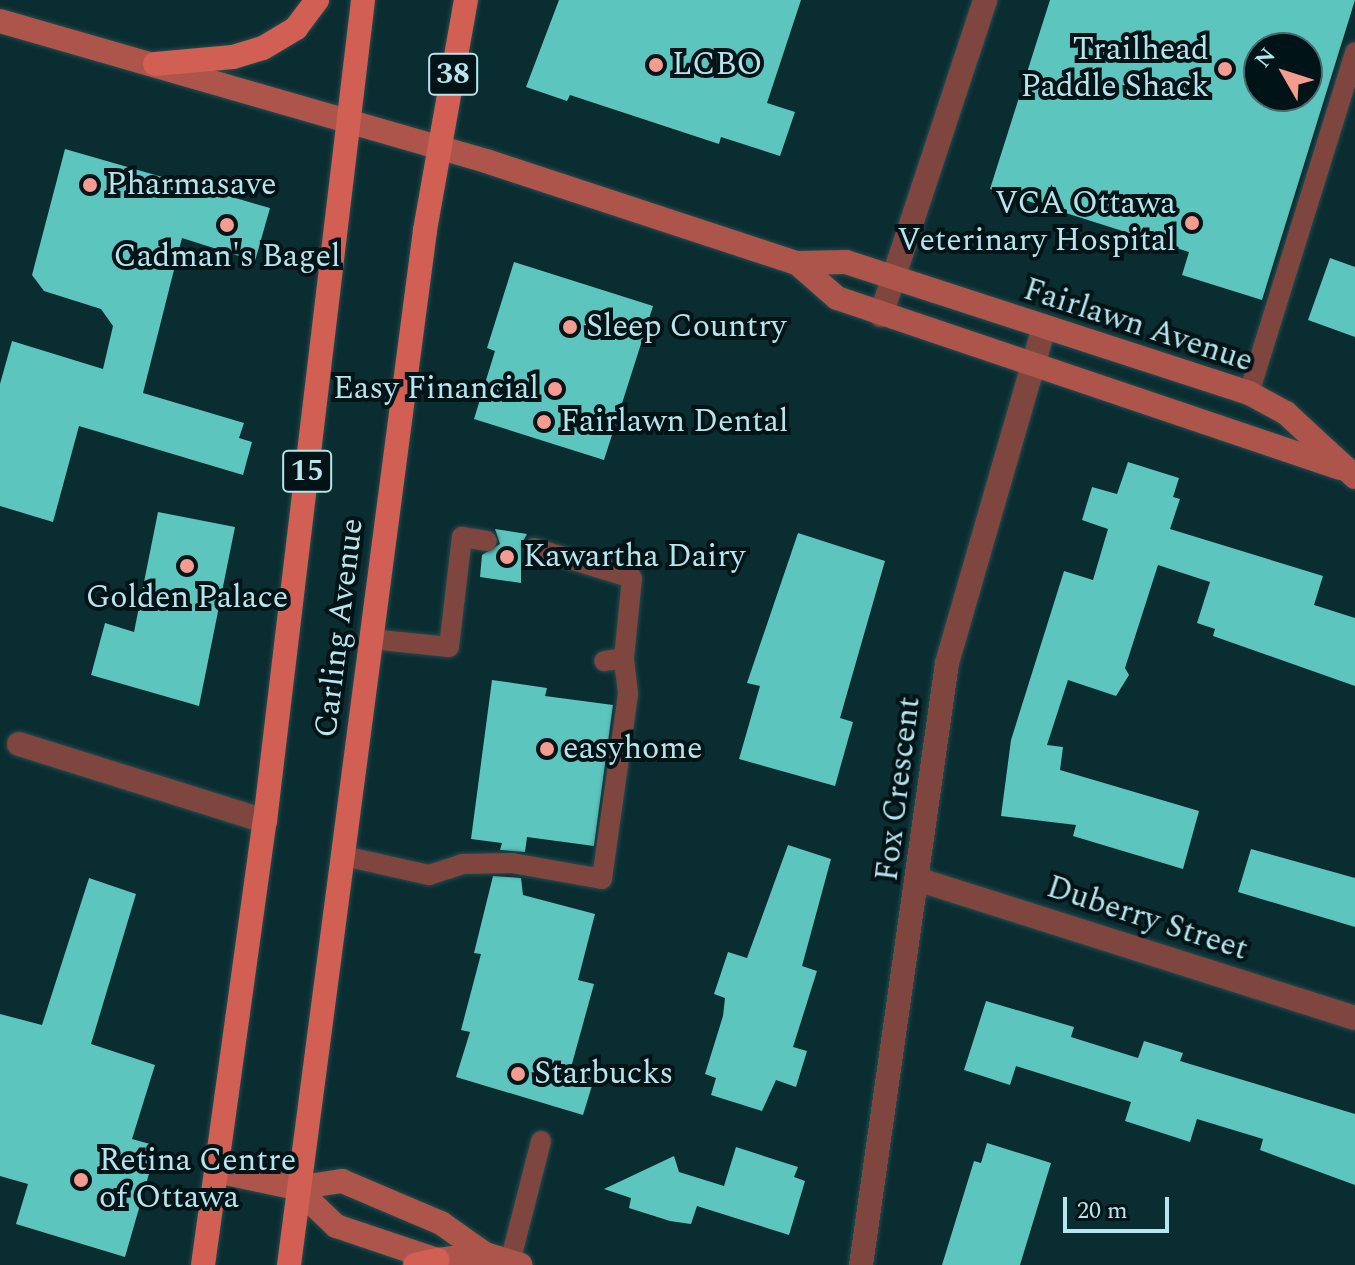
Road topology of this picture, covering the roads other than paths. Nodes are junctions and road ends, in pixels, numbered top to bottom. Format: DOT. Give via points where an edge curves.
graph roads {
  1 [pos="317,0"];
  2 [pos="363,0"];
  3 [pos="466,0"];
  4 [pos="985,0"];
  5 [pos="0,21"];
  6 [pos="1355,52"];
  7 [pos="155,64"];
  8 [pos="350,121"];
  9 [pos="441,147"];
  10 [pos="797,263"];
  11 [pos="893,278"];
  12 [pos="881,315"];
  13 [pos="1043,330"];
  14 [pos="1036,367"];
  15 [pos="1249,393"];
  16 [pos="1351,474"];
  17 [pos="487,541"];
  18 [pos="534,548"];
  19 [pos="371,639"];
  20 [pos="19,744"];
  21 [pos="265,821"];
  22 [pos="344,856"];
  23 [pos="920,880"];
  24 [pos="1355,1018"];
  25 [pos="541,1141"];
  26 [pos="216,1171"];
  27 [pos="296,1188"];
  28 [pos="485,1254"];
  29 [pos="426,1262"];
  30 [pos="515,1264"];
  31 [pos="203,1265"];
  32 [pos="289,1265"];
  33 [pos="861,1265"];
  1 -- 7 [label="main road" via="296,28 263,48 233,57"];
  2 -- 8 [label="main road, Carling Avenue"];
  3 -- 9 [label="main road, Carling Avenue / 38"];
  4 -- 11 [label="street"];
  5 -- 7 [label="street, Fairlawn Avenue"];
  6 -- 15 [label="lane"];
  7 -- 8 [label="street, Fairlawn Avenue"];
  8 -- 9 [label="street, Fairlawn Avenue"];
  8 -- 21 [label="main road, Carling Avenue / 15"];
  9 -- 10 [label="street, Fairlawn Avenue"];
  9 -- 19 [label="main road, Carling Avenue" via="425,230"];
  10 -- 11 [label="street, Fairlawn Avenue" via="846,262"];
  10 -- 12 [label="street, Fairlawn Avenue" via="837,298"];
  11 -- 12 [label="street"];
  11 -- 13 [label="street, Fairlawn Avenue"];
  12 -- 14 [label="street, Fairlawn Avenue"];
  13 -- 14 [label="street, Fox Crescent"];
  13 -- 15 [label="street, Fairlawn Avenue"];
  14 -- 16 [label="street, Fairlawn Avenue"];
  14 -- 23 [label="street, Fox Crescent" via="947,663"];
  15 -- 16 [label="street, Fairlawn Avenue" via="1286,413"];
  17 -- 19 [label="lane" via="462,537 449,647"];
  18 -- 22 [label="lane" via="632,578 614,660 628,693 602,879 512,863 462,864 429,875"];
  19 -- 22 [label="main road, Carling Avenue"];
  20 -- 21 [label="street"];
  21 -- 26 [label="main road, Carling Avenue / 15"];
  22 -- 27 [label="main road, Carling Avenue"];
  23 -- 24 [label="street, Duberry Street"];
  23 -- 33 [label="street, Fox Crescent"];
  25 -- 30 [label="lane"];
  26 -- 27 [label="street"];
  26 -- 31 [label="main road, Carling Avenue"];
  27 -- 28 [label="street" via="342,1181 441,1223"];
  27 -- 29 [label="street" via="336,1226"];
  27 -- 32 [label="main road, Carling Avenue"];
  28 -- 29 [label="street"];
  28 -- 30 [label="street"];
}
